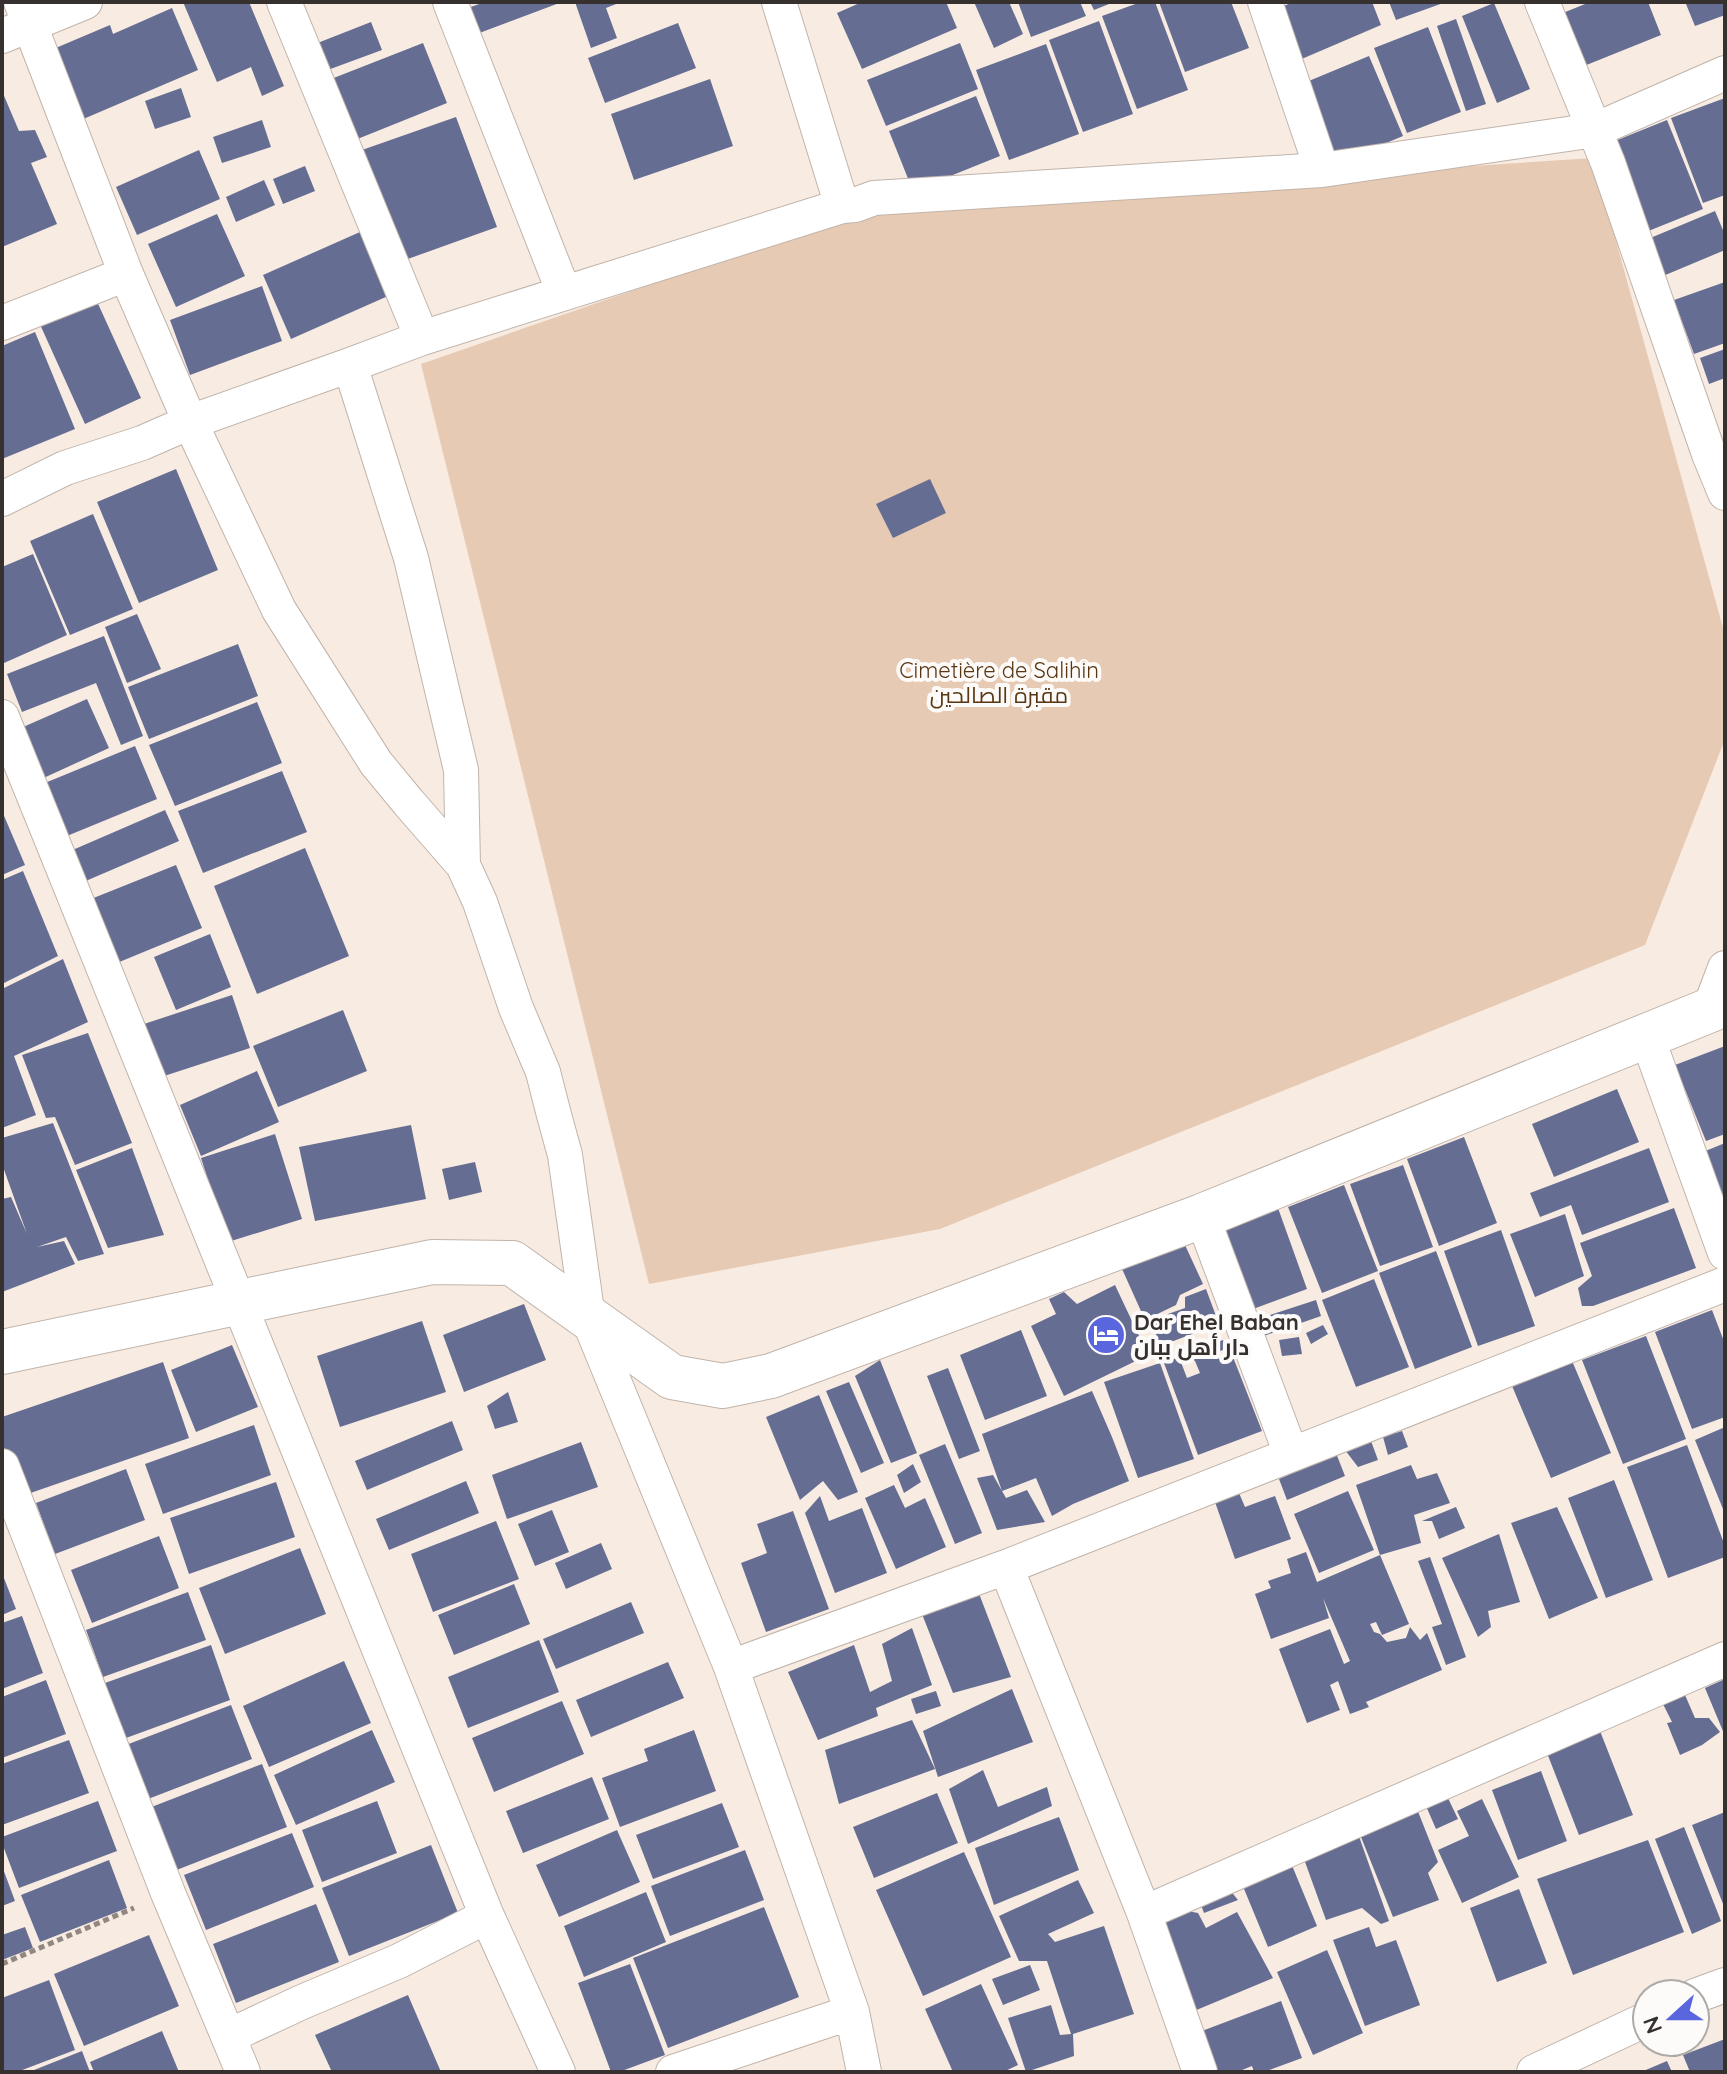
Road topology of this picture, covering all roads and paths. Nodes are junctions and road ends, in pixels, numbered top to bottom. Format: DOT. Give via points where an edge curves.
graph roads {
  1 [pos="85,2"];
  2 [pos="284,2"];
  3 [pos="450,2"];
  4 [pos="1265,2"];
  5 [pos="1542,2"];
  6 [pos="784,4"];
  7 [pos="18,21"];
  8 [pos="1725,73"];
  9 [pos="1595,130"];
  10 [pos="1322,170"];
  11 [pos="842,206"];
  12 [pos="126,274"];
  13 [pos="564,293"];
  14 [pos="2,323"];
  15 [pos="422,338"];
  16 [pos="350,365"];
  17 [pos="190,422"];
  18 [pos="1717,450"];
  19 [pos="1725,493"];
  20 [pos="2,499"];
  21 [pos="2,717"];
  22 [pos="463,865"];
  23 [pos="1725,968"];
  24 [pos="1717,1007"];
  25 [pos="1646,1034"];
  26 [pos="1202,1216"];
  27 [pos="1725,1253"];
  28 [pos="1725,1284"];
  29 [pos="239,1303"];
  30 [pos="588,1318"];
  31 [pos="2,1352"];
  32 [pos="1291,1454"];
  33 [pos="2,1466"];
  34 [pos="1006,1567"];
  35 [pos="1725,1659"];
  36 [pos="731,1667"];
  37 [pos="168,1893"];
  38 [pos="1144,1913"];
  39 [pos="487,1916"];
  40 [pos="2,1964"];
  41 [pos="852,2012"];
  42 [pos="1631,2027"];
  43 [pos="229,2036"];
  44 [pos="1551,2069"];
  45 [pos="243,2072"];
  46 [pos="558,2072"];
  47 [pos="673,2072"];
  48 [pos="864,2072"];
  49 [pos="1200,2072"];
  1 -- 7 [label="street"];
  2 -- 15 [label="street"];
  3 -- 13 [label="street"];
  4 -- 10 [label="street"];
  5 -- 9 [label="street"];
  6 -- 11 [label="street"];
  7 -- 12 [label="street"];
  8 -- 9 [label="street"];
  9 -- 10 [label="street"];
  9 -- 18 [label="street"];
  10 -- 11 [label="street" via="874,198"];
  11 -- 13 [label="street"];
  12 -- 14 [label="street"];
  12 -- 17 [label="street"];
  13 -- 15 [label="street"];
  15 -- 16 [label="street"];
  16 -- 17 [label="street"];
  16 -- 22 [label="street" via="411,558 461,770"];
  17 -- 20 [label="street" via="65,468"];
  17 -- 22 [label="street" via="279,610 376,763"];
  18 -- 19 [label="street"];
  21 -- 29 [label="street"];
  22 -- 30 [label="street" via="543,1072 565,1155"];
  23 -- 24 [label="street"];
  24 -- 25 [label="street"];
  25 -- 26 [label="street"];
  25 -- 27 [label="street"];
  26 -- 30 [label="street" via="771,1376 723,1386 672,1377"];
  26 -- 32 [label="street"];
  28 -- 32 [label="street"];
  29 -- 30 [label="street" via="432,1262 512,1263"];
  29 -- 31 [label="street"];
  29 -- 39 [label="street"];
  30 -- 36 [label="street"];
  32 -- 34 [label="street"];
  33 -- 37 [label="street"];
  34 -- 36 [label="street"];
  34 -- 38 [label="street"];
  35 -- 38 [label="street"];
  36 -- 41 [label="street"];
  37 -- 40 [label="path"];
  37 -- 43 [label="street"];
  38 -- 49 [label="street"];
  39 -- 43 [label="street"];
  39 -- 46 [label="street"];
  41 -- 47 [label="street"];
  41 -- 48 [label="street"];
  42 -- 44 [label="street"];
  43 -- 45 [label="street"];
}
